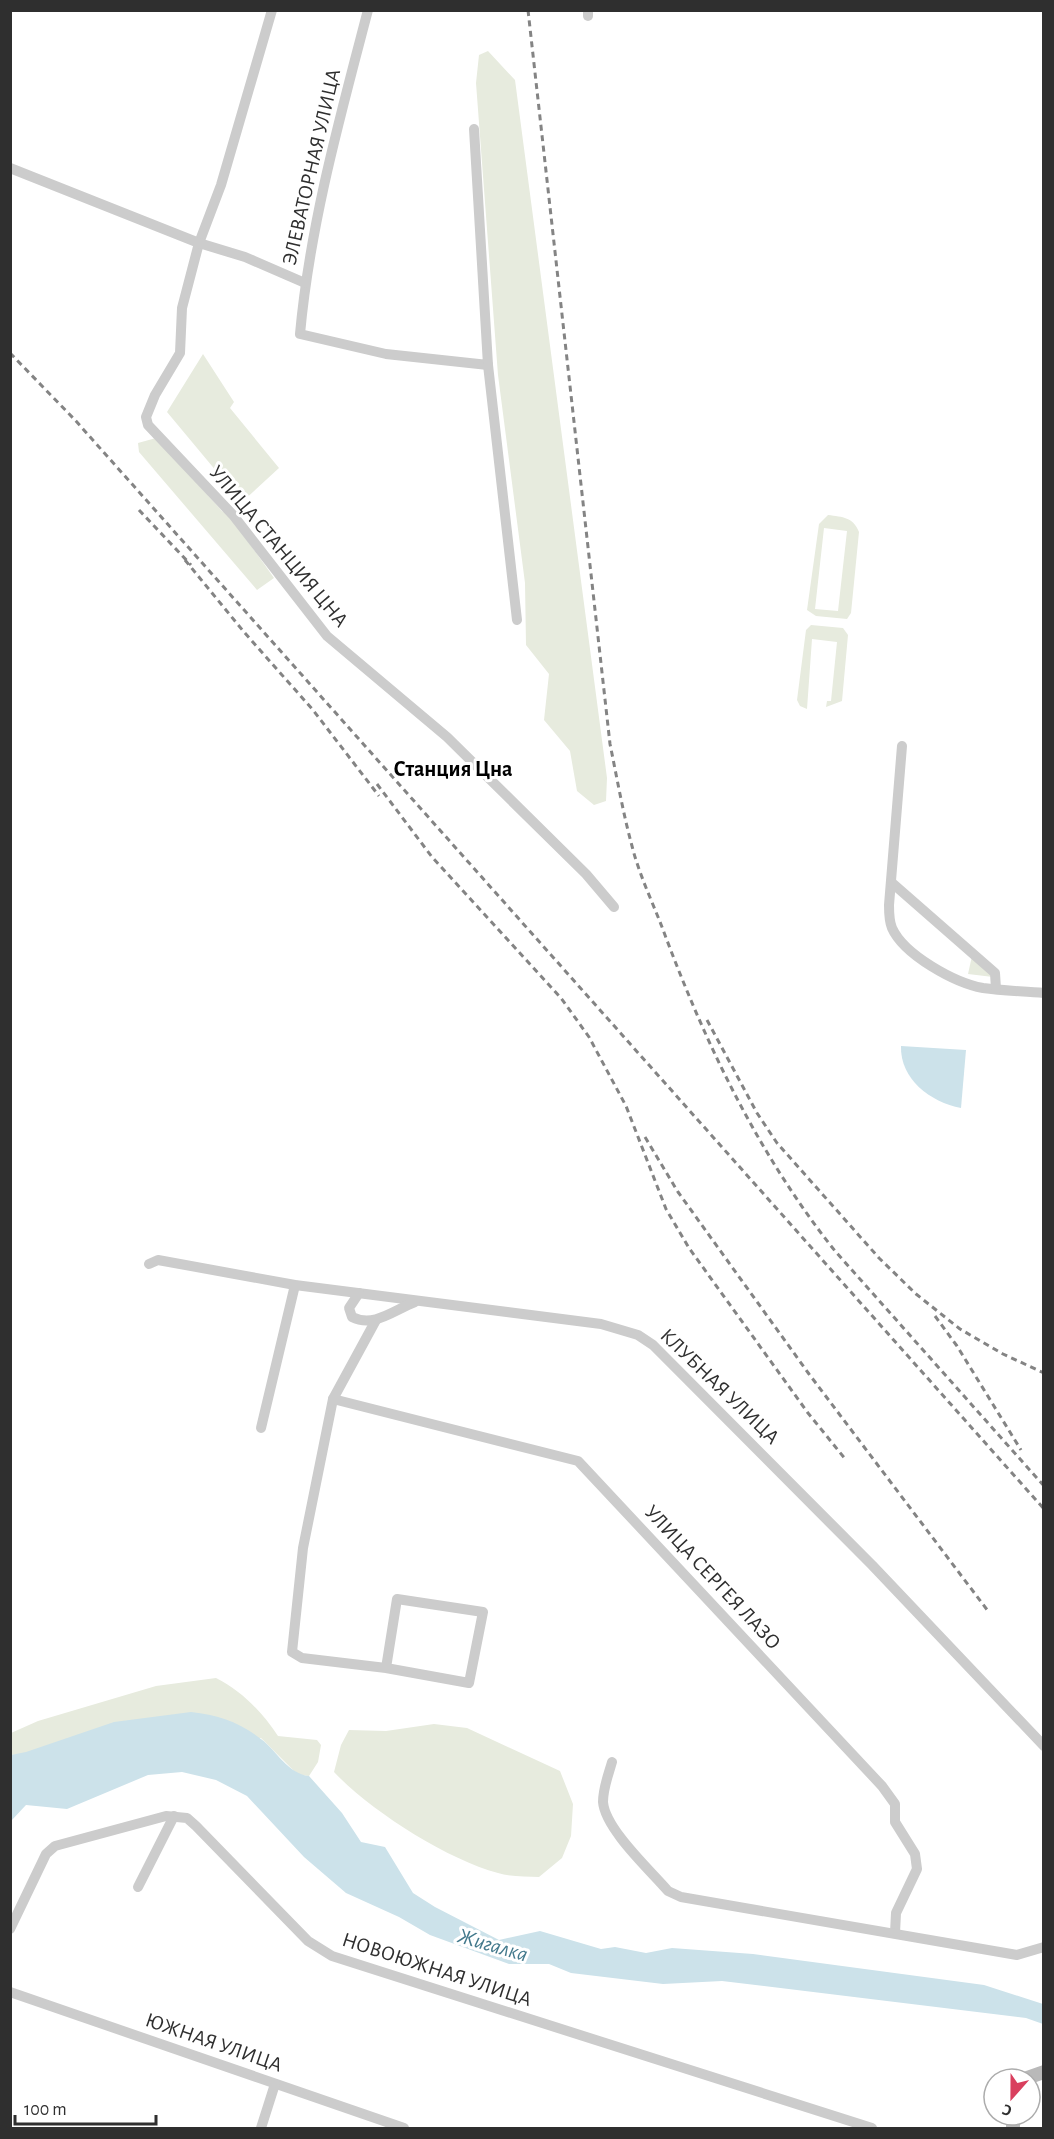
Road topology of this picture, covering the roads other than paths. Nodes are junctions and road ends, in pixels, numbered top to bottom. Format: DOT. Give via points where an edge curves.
graph roads {
  1 [pos="272,10"];
  2 [pos="368,10"];
  3 [pos="474,129"];
  4 [pos="10,168"];
  5 [pos="199,243"];
  6 [pos="304,283"];
  7 [pos="488,365"];
  8 [pos="517,620"];
  9 [pos="902,746"];
  10 [pos="891,882"];
  11 [pos="614,907"];
  12 [pos="996,989"];
  13 [pos="1044,993"];
  14 [pos="149,1264"];
  15 [pos="295,1285"];
  16 [pos="359,1293"];
  17 [pos="417,1301"];
  18 [pos="376,1320"];
  19 [pos="333,1399"];
  20 [pos="261,1428"];
  21 [pos="386,1668"];
  22 [pos="1044,1746"];
  23 [pos="612,1762"];
  24 [pos="174,1816"];
  25 [pos="138,1887"];
  26 [pos="10,1929"];
  27 [pos="895,1933"];
  28 [pos="1044,1947"];
  29 [pos="10,1992"];
  30 [pos="274,2084"];
  31 [pos="261,2128"];
  32 [pos="404,2128"];
  33 [pos="873,2128"];
  1 -- 5 [label="street, УЛИЦА СТАНЦИЯ ЦНА" via="221,185"];
  2 -- 6 [label="street, ЭЛЕВАТОРНАЯ УЛИЦА" via="327,167"];
  3 -- 7 [label="street"];
  4 -- 5 [label="street"];
  5 -- 6 [label="street" via="245,257"];
  5 -- 11 [label="street, УЛИЦА СТАНЦИЯ ЦНА" via="182,308 180,353 149,409 148,425 232,515 327,636 447,737 586,874"];
  6 -- 7 [label="street, ЭЛЕВАТОРНАЯ УЛИЦА" via="300,334 386,354"];
  7 -- 8 [label="street"];
  9 -- 10 [label="street"];
  10 -- 12 [label="street" via="996,973"];
  10 -- 12 [label="street" via="891,926 901,942 955,979"];
  12 -- 13 [label="street"];
  14 -- 15 [label="street, КЛУБНАЯ УЛИЦА" via="158,1260"];
  15 -- 16 [label="street, КЛУБНАЯ УЛИЦА"];
  15 -- 20 [label="street"];
  16 -- 17 [label="street, КЛУБНАЯ УЛИЦА"];
  16 -- 18 [label="street" via="349,1308 352,1317 363,1322"];
  17 -- 18 [label="street"];
  17 -- 22 [label="street, КЛУБНАЯ УЛИЦА" via="601,1324 638,1335 653,1345 872,1565"];
  18 -- 19 [label="street"];
  19 -- 21 [label="street" via="303,1548 292,1652 302,1658"];
  19 -- 27 [label="street, УЛИЦА СЕРГЕЯ ЛАЗО" via="578,1461 896,1804 895,1822 915,1854 917,1869 896,1913"];
  21 -- 21 [label="street" via="469,1683 483,1612 397,1599"];
  23 -- 27 [label="street" via="604,1785 603,1804 608,1821 668,1891 681,1897"];
  24 -- 25 [label="street"];
  24 -- 26 [label="street" via="50,1850"];
  24 -- 33 [label="street, НОВОЮЖНАЯ УЛИЦА" via="187,1818 308,1941 332,1956"];
  27 -- 28 [label="street" via="1017,1956"];
  29 -- 30 [label="street, ЮЖНАЯ УЛИЦА"];
  30 -- 31 [label="street"];
  30 -- 32 [label="street, ЮЖНАЯ УЛИЦА"];
}
